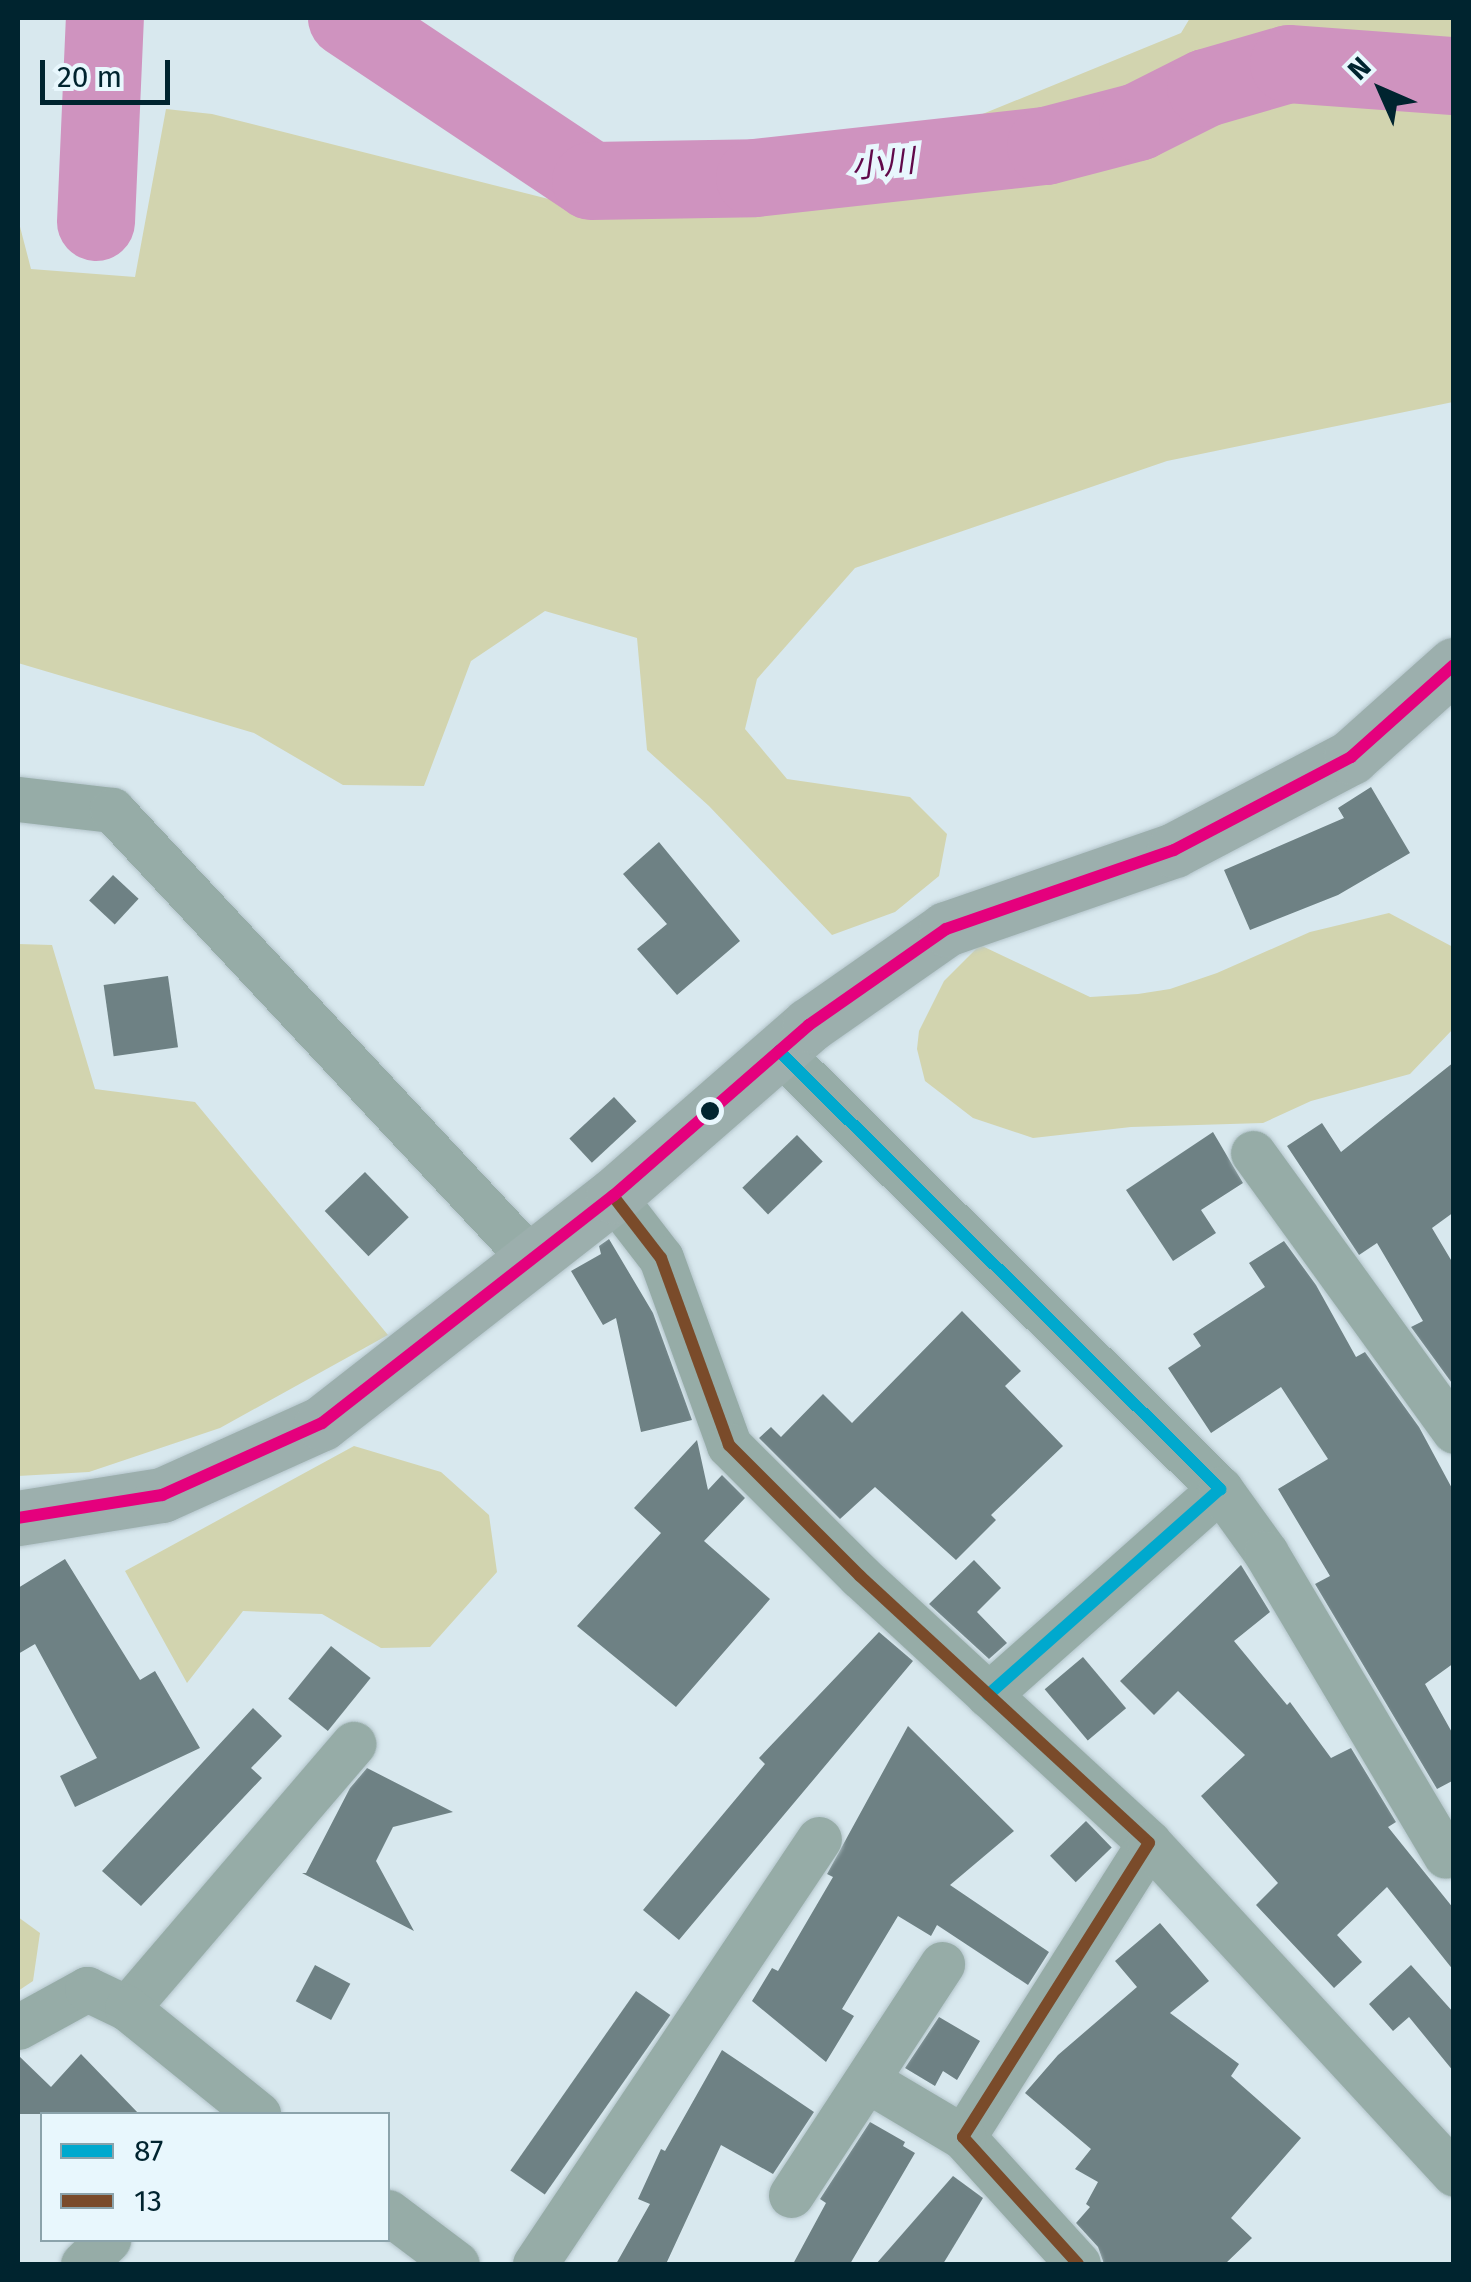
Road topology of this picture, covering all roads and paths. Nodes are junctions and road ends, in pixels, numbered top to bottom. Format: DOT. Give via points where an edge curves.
graph roads {
  1 [pos="1454,665"];
  2 [pos="18,799"];
  3 [pos="779,1051"];
  4 [pos="1253,1152"];
  5 [pos="614,1196"];
  6 [pos="533,1261"];
  7 [pos="1454,1431"];
  8 [pos="1220,1489"];
  9 [pos="18,1518"];
  10 [pos="988,1695"];
  11 [pos="354,1744"];
  12 [pos="819,1839"];
  13 [pos="1149,1844"];
  14 [pos="1446,1856"];
  15 [pos="942,1964"];
  16 [pos="128,2008"];
  17 [pos="18,2028"];
  18 [pos="867,2080"];
  19 [pos="246,2111"];
  20 [pos="963,2137"];
  21 [pos="1454,2174"];
  22 [pos="792,2195"];
  23 [pos="390,2214"];
  24 [pos="106,2242"];
  25 [pos="83,2264"];
  26 [pos="457,2264"];
  27 [pos="535,2264"];
  28 [pos="1078,2264"];
  1 -- 3 [label="main road" via="1351,756 1174,850 946,929"];
  2 -- 6 [label="street" via="112,810"];
  3 -- 5 [label="main road"];
  3 -- 8 [label="street"];
  4 -- 7 [label="street"];
  5 -- 6 [label="main road"];
  5 -- 10 [label="street" via="662,1258 729,1445"];
  6 -- 9 [label="main road" via="322,1423 162,1495"];
  8 -- 10 [label="street"];
  8 -- 14 [label="street" via="1266,1553"];
  10 -- 13 [label="street"];
  11 -- 16 [label="street"];
  12 -- 27 [label="street"];
  13 -- 20 [label="street"];
  13 -- 21 [label="street"];
  15 -- 18 [label="street"];
  16 -- 17 [label="street" via="87,1989"];
  16 -- 19 [label="street"];
  18 -- 20 [label="street"];
  18 -- 22 [label="street"];
  20 -- 28 [label="street"];
  23 -- 26 [label="street"];
  24 -- 25 [label="street"];
}
